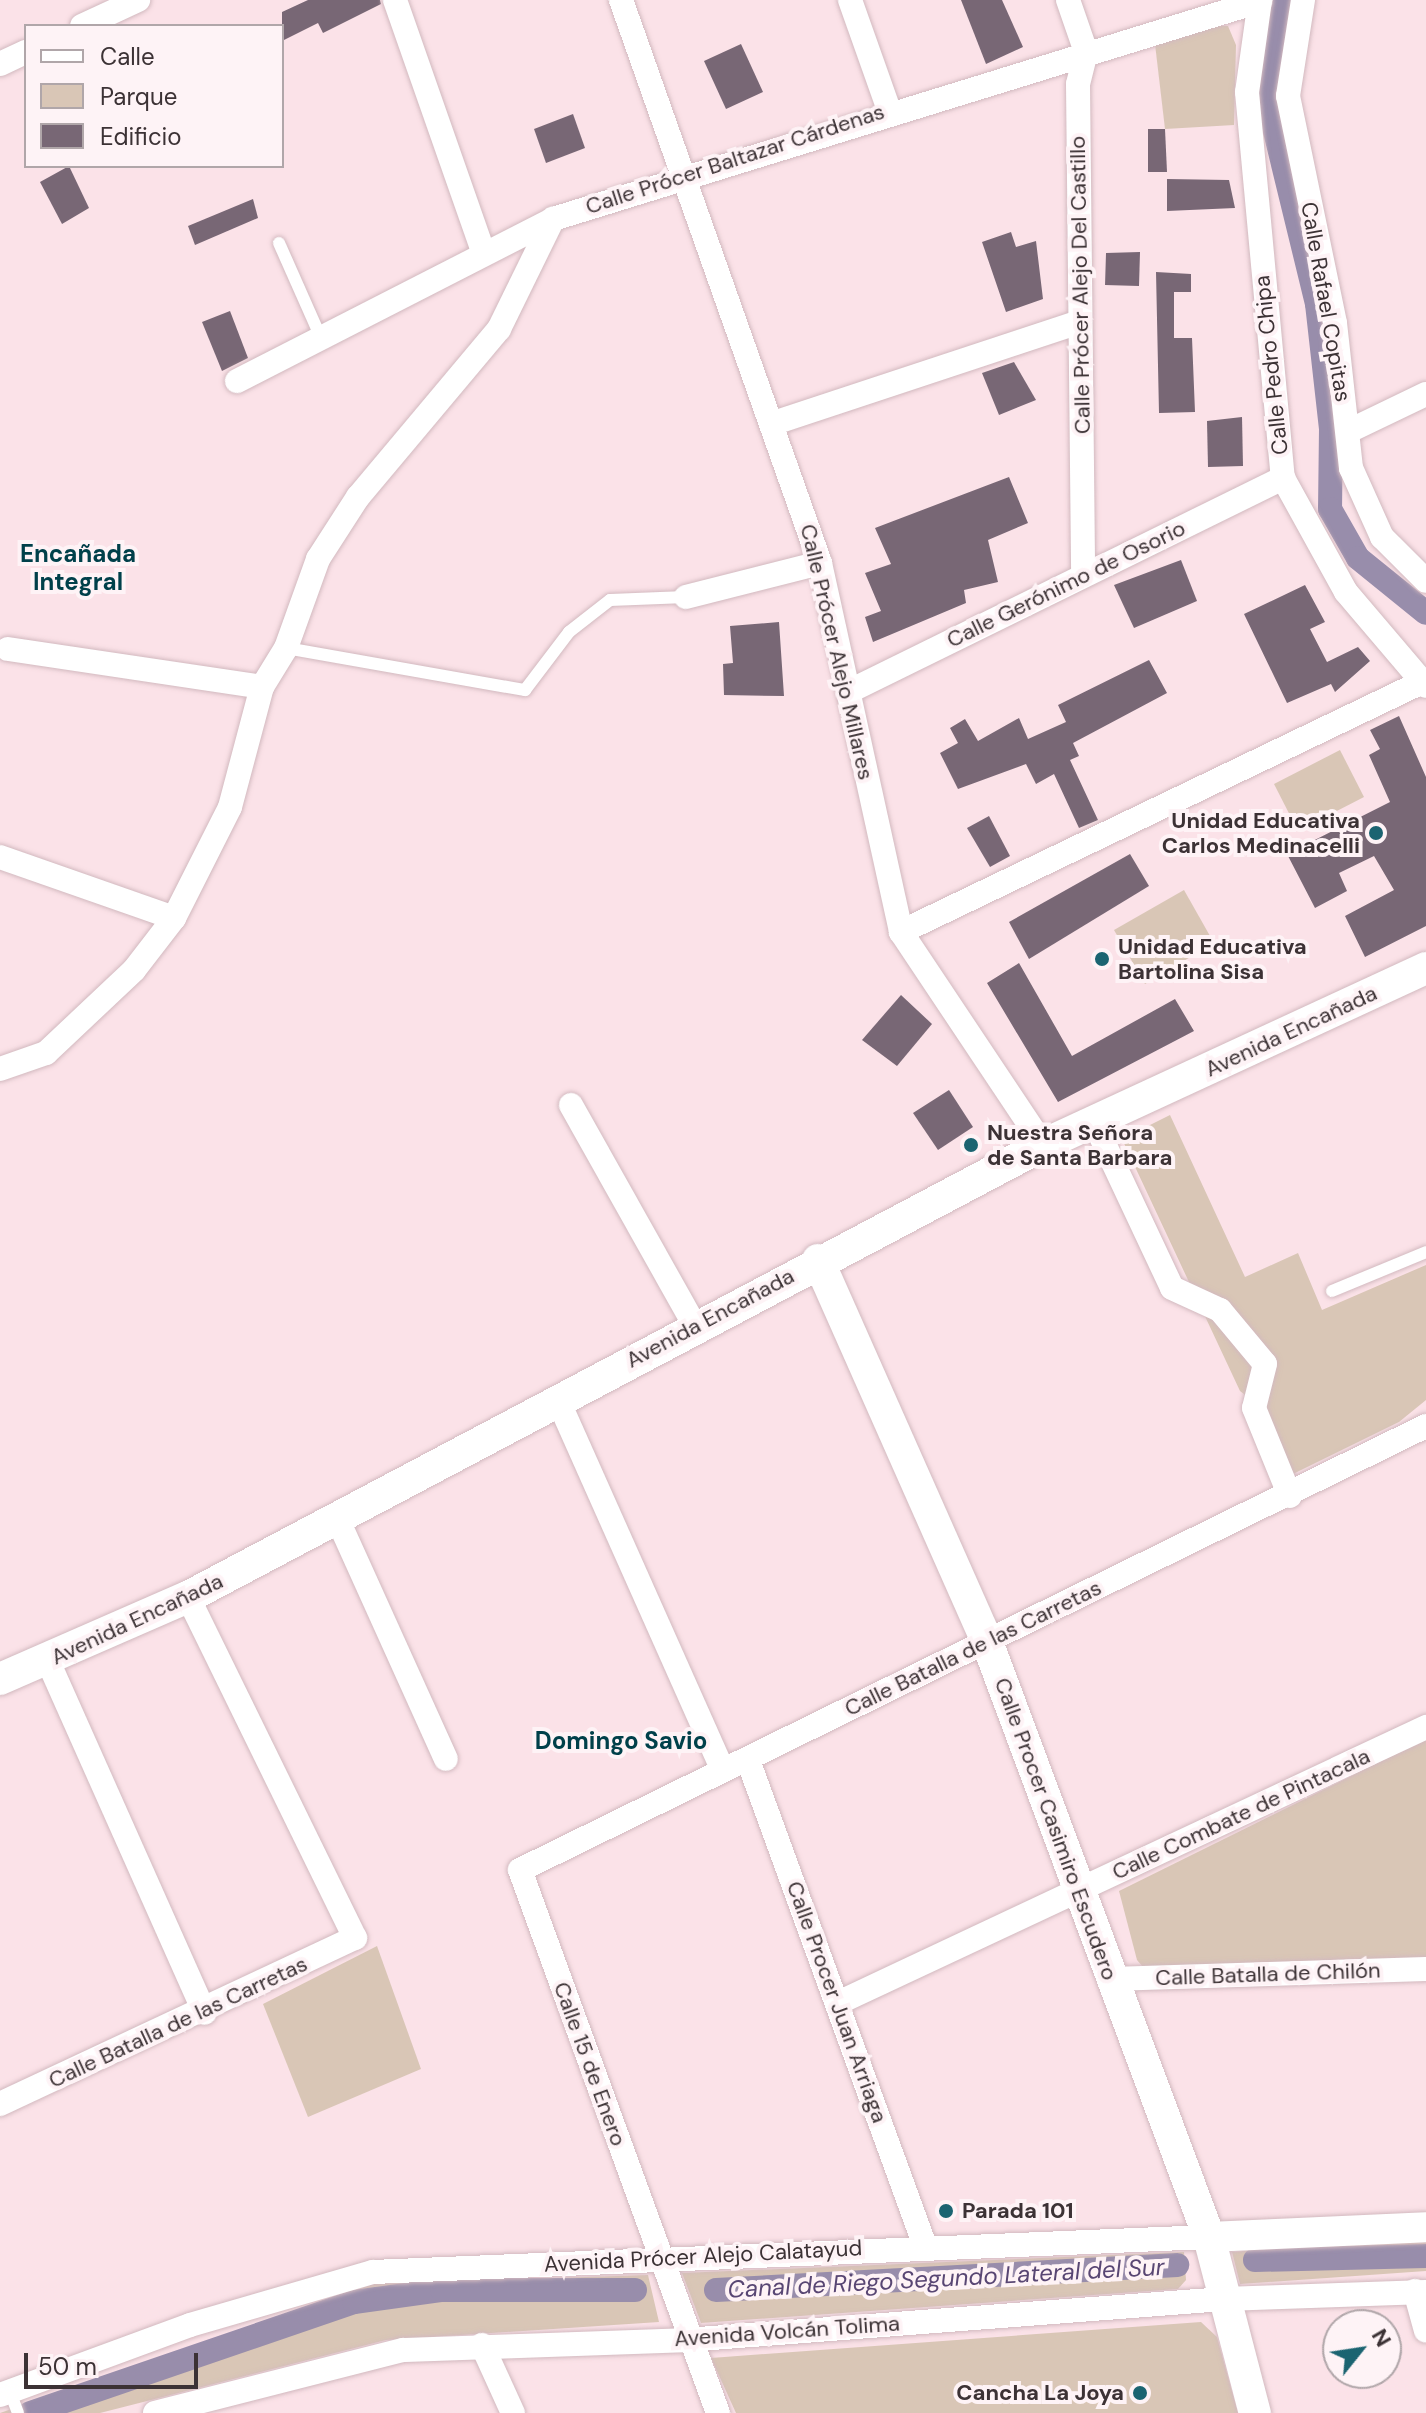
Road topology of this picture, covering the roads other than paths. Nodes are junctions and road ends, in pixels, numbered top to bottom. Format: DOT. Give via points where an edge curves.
graph roads {
  1 [pos="138,0"];
  2 [pos="395,0"];
  3 [pos="621,0"];
  4 [pos="850,0"];
  5 [pos="1068,0"];
  6 [pos="1260,0"];
  7 [pos="1303,0"];
  8 [pos="86,24"];
  9 [pos="1086,52"];
  10 [pos="24,53"];
  11 [pos="0,64"];
  12 [pos="1248,92"];
  13 [pos="1287,96"];
  14 [pos="889,110"];
  15 [pos="682,174"];
  16 [pos="553,219"];
  17 [pos="279,243"];
  18 [pos="483,251"];
  19 [pos="1080,322"];
  20 [pos="321,338"];
  21 [pos="237,381"];
  22 [pos="1426,394"];
  23 [pos="774,423"];
  24 [pos="1349,431"];
  25 [pos="1283,478"];
  26 [pos="820,563"];
  27 [pos="1083,574"];
  28 [pos="1426,581"];
  29 [pos="686,597"];
  30 [pos="286,648"];
  31 [pos="4,655"];
  32 [pos="1424,684"];
  33 [pos="262,687"];
  34 [pos="850,691"];
  35 [pos="0,857"];
  36 [pos="174,918"];
  37 [pos="901,932"];
  38 [pos="1426,968"];
  39 [pos="0,1069"];
  40 [pos="571,1105"];
  41 [pos="1094,1122"];
  42 [pos="1043,1145"];
  43 [pos="1426,1252"];
  44 [pos="818,1260"];
  45 [pos="1332,1291"];
  46 [pos="695,1326"];
  47 [pos="558,1400"];
  48 [pos="1426,1426"];
  49 [pos="1290,1496"];
  50 [pos="338,1520"];
  51 [pos="188,1597"];
  52 [pos="986,1639"];
  53 [pos="48,1661"];
  54 [pos="0,1679"];
  55 [pos="1426,1727"];
  56 [pos="446,1759"];
  57 [pos="748,1760"];
  58 [pos="722,1769"];
  59 [pos="520,1870"];
  60 [pos="1081,1890"];
  61 [pos="1426,1969"];
  62 [pos="1111,1979"];
  63 [pos="838,2003"];
  64 [pos="205,2013"];
  65 [pos="0,2104"];
  66 [pos="1426,2227"];
  67 [pos="1209,2237"];
  68 [pos="925,2246"];
  69 [pos="661,2257"];
  70 [pos="1420,2292"];
  71 [pos="1224,2299"];
  72 [pos="1426,2331"];
  73 [pos="686,2340"];
  74 [pos="482,2345"];
  75 [pos="11,2402"];
  76 [pos="155,2413"];
  77 [pos="513,2413"];
  78 [pos="718,2413"];
  79 [pos="1255,2413"];
  1 -- 8 [label="street"];
  2 -- 18 [label="street"];
  3 -- 15 [label="street, Calle Prócer Alejo Millares"];
  4 -- 14 [label="street"];
  5 -- 9 [label="street"];
  6 -- 9 [label="street, Calle Prócer Baltazar Cárdenas"];
  6 -- 12 [label="street, Calle Pedro Chipa"];
  7 -- 13 [label="street, Calle Rafael Copitas"];
  9 -- 14 [label="street, Calle Prócer Baltazar Cárdenas"];
  9 -- 19 [label="street, Calle Prócer Alejo Del Castillo" via="1078,84"];
  10 -- 11 [label="street"];
  12 -- 13 [label="street"];
  12 -- 25 [label="street, Calle Pedro Chipa"];
  13 -- 24 [label="street, Calle Rafael Copitas"];
  14 -- 15 [label="street, Calle Prócer Baltazar Cárdenas"];
  15 -- 16 [label="street, Calle Prócer Baltazar Cárdenas"];
  15 -- 23 [label="street, Calle Prócer Alejo Millares"];
  16 -- 18 [label="street, Calle Prócer Baltazar Cárdenas"];
  16 -- 30 [label="street" via="499,329 358,497 318,559"];
  17 -- 20 [label="lane"];
  18 -- 20 [label="street, Calle Prócer Baltazar Cárdenas"];
  19 -- 23 [label="street"];
  19 -- 27 [label="street, Calle Prócer Alejo Del Castillo"];
  20 -- 21 [label="street, Calle Prócer Baltazar Cárdenas"];
  22 -- 24 [label="street"];
  23 -- 26 [label="street, Calle Prócer Alejo Millares"];
  24 -- 28 [label="street, Calle Rafael Copitas" via="1365,512"];
  25 -- 27 [label="street, Calle Gerónimo de Osorio"];
  25 -- 32 [label="street, Calle Pedro Chipa" via="1346,592"];
  26 -- 29 [label="street"];
  26 -- 34 [label="street, Calle Prócer Alejo Millares"];
  27 -- 34 [label="street, Calle Gerónimo de Osorio"];
  29 -- 30 [label="lane" via="610,600 569,632 525,690"];
  30 -- 33 [label="street"];
  31 -- 33 [label="street"];
  32 -- 37 [label="street"];
  33 -- 36 [label="street" via="230,807"];
  34 -- 37 [label="street, Calle Prócer Alejo Millares"];
  35 -- 36 [label="street"];
  36 -- 39 [label="street" via="134,970 46,1053"];
  37 -- 42 [label="street, Calle Prócer Alejo Millares"];
  38 -- 41 [label="main road, Avenida Encañada"];
  40 -- 46 [label="street"];
  41 -- 42 [label="main road, Avenida Encañada"];
  41 -- 49 [label="street" via="1172,1288 1220,1310 1265,1364 1254,1408"];
  42 -- 44 [label="main road, Avenida Encañada"];
  43 -- 45 [label="lane"];
  44 -- 46 [label="main road, Avenida Encañada"];
  44 -- 52 [label="main road, Calle Procer Casimiro Escudero"];
  46 -- 47 [label="main road, Avenida Encañada"];
  47 -- 50 [label="main road, Avenida Encañada"];
  47 -- 58 [label="street"];
  48 -- 49 [label="street, Calle Batalla de las Carretas"];
  49 -- 52 [label="street, Calle Batalla de las Carretas"];
  50 -- 51 [label="main road, Avenida Encañada"];
  50 -- 56 [label="street"];
  51 -- 53 [label="main road, Avenida Encañada"];
  51 -- 64 [label="street, Calle Batalla de las Carretas" via="355,1938"];
  52 -- 57 [label="street, Calle Batalla de las Carretas"];
  52 -- 60 [label="main road, Calle Procer Casimiro Escudero"];
  53 -- 54 [label="main road, Avenida Encañada"];
  53 -- 64 [label="street"];
  55 -- 60 [label="street, Calle Combate de Pintacala"];
  57 -- 58 [label="street, Calle Batalla de las Carretas"];
  57 -- 63 [label="street, Calle Procer Juan Arriaga"];
  58 -- 59 [label="street, Calle Batalla de las Carretas"];
  59 -- 69 [label="street, Calle 15 de Enero"];
  60 -- 62 [label="main road, Calle Procer Casimiro Escudero"];
  60 -- 63 [label="street, Calle Combate de Pintacala"];
  61 -- 62 [label="street, Calle Batalla de Chilón"];
  62 -- 67 [label="main road, Calle Procer Casimiro Escudero"];
  63 -- 68 [label="street, Calle Procer Juan Arriaga"];
  64 -- 65 [label="street, Calle Batalla de las Carretas"];
  66 -- 67 [label="street, Avenida Prócer Alejo Calatayud"];
  67 -- 68 [label="street, Avenida Prócer Alejo Calatayud"];
  67 -- 71 [label="main road, Calle Procer Casimiro Escudero"];
  68 -- 69 [label="street, Avenida Prócer Alejo Calatayud"];
  69 -- 73 [label="street, Calle 15 de Enero"];
  69 -- 75 [label="street, Avenida Prócer Alejo Calatayud" via="373,2272 190,2325"];
  70 -- 71 [label="street, Avenida Volcán Tolima"];
  70 -- 72 [label="street"];
  71 -- 73 [label="street, Avenida Volcán Tolima"];
  71 -- 79 [label="main road, Calle Procer Casimiro Escudero"];
  73 -- 74 [label="street, Avenida Volcán Tolima"];
  73 -- 78 [label="street, Calle 15 de Enero"];
  74 -- 76 [label="street, Avenida Volcán Tolima" via="389,2353"];
  74 -- 77 [label="street"];
}
